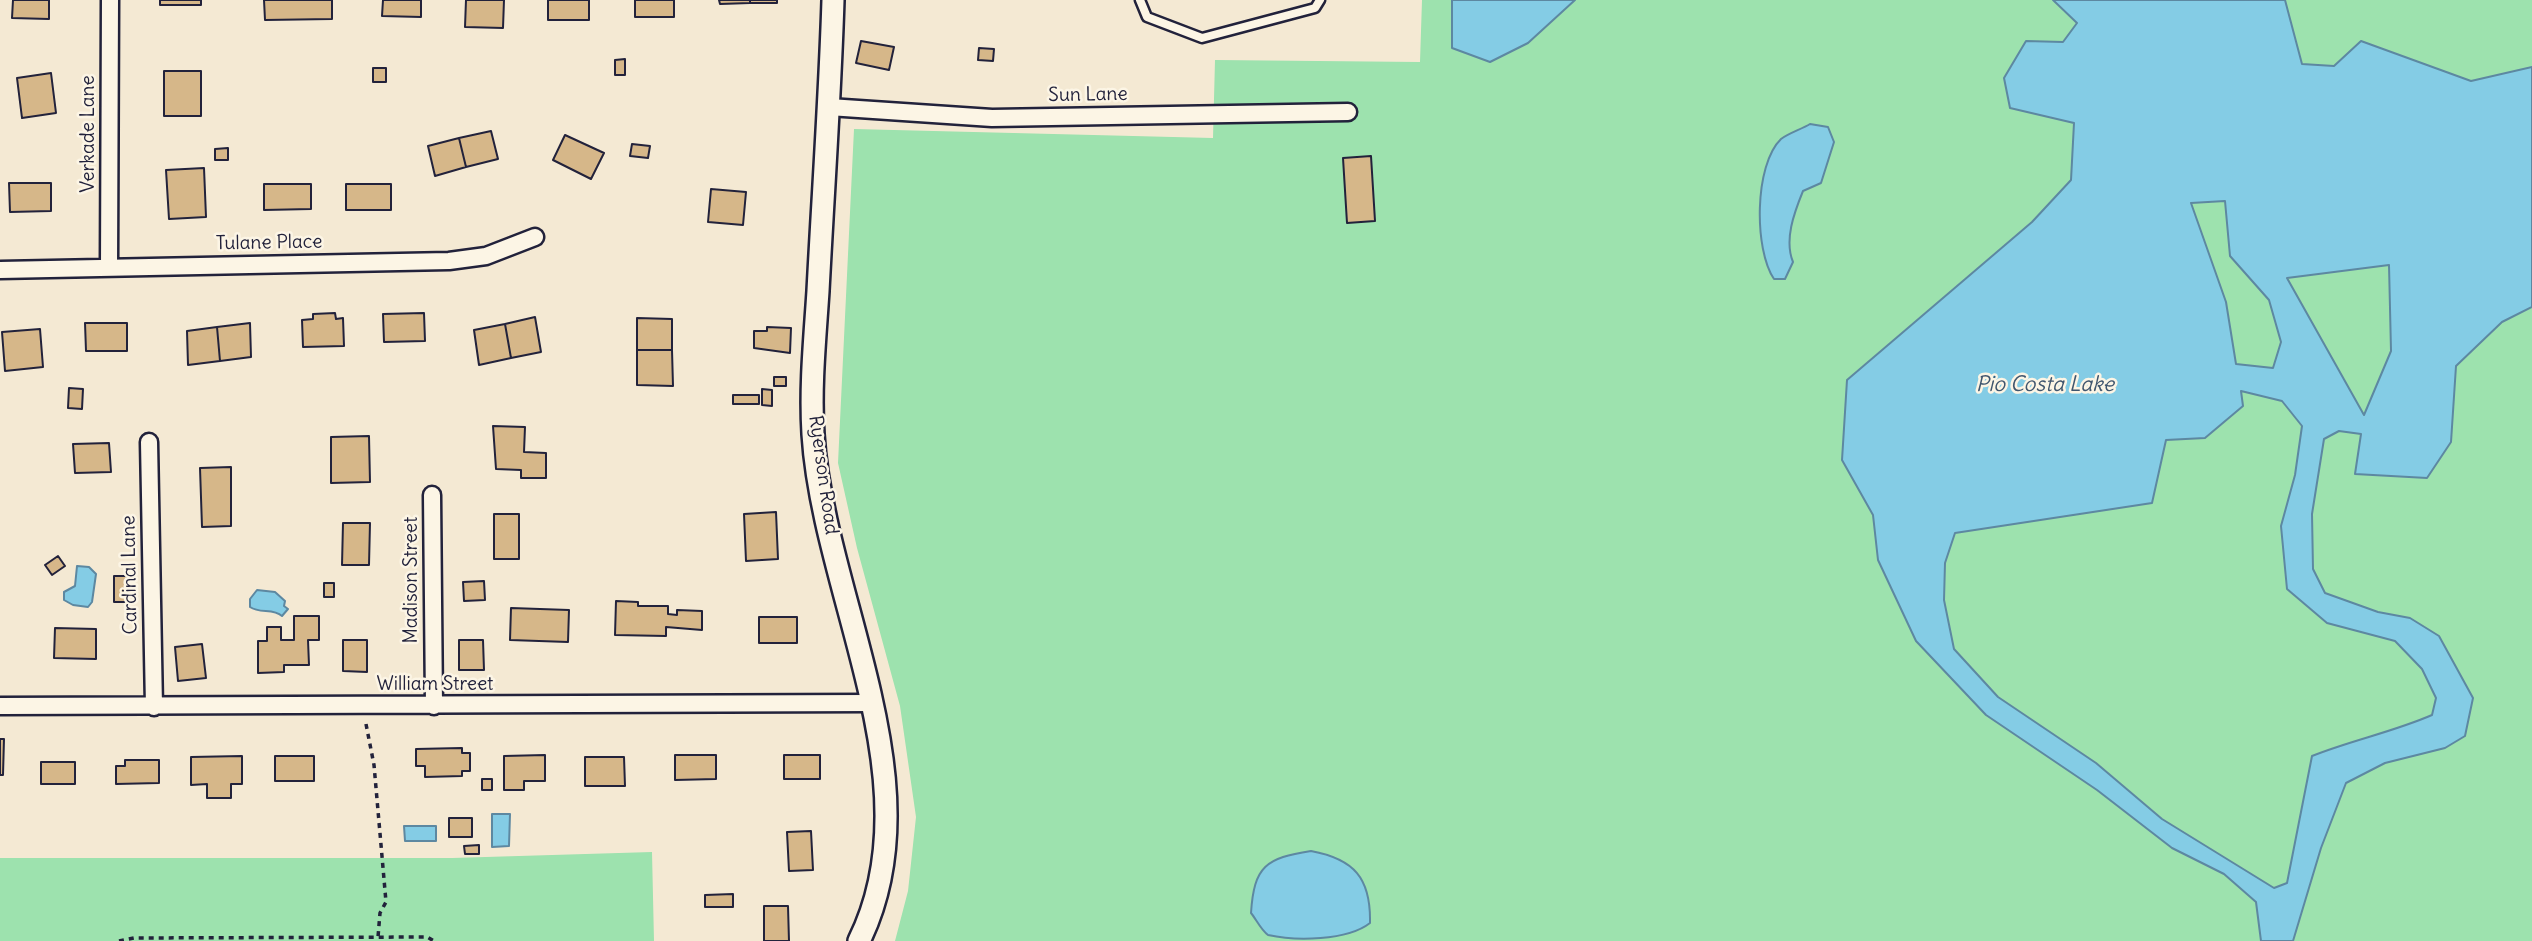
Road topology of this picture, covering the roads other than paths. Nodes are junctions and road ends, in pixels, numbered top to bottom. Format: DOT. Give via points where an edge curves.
graph roads {
  1 [pos="110,0"];
  2 [pos="833,0"];
  3 [pos="1140,0"];
  4 [pos="1320,0"];
  5 [pos="830,107"];
  6 [pos="1348,112"];
  7 [pos="535,237"];
  8 [pos="109,268"];
  9 [pos="0,270"];
  10 [pos="149,442"];
  11 [pos="432,495"];
  12 [pos="870,703"];
  13 [pos="0,706"];
  14 [pos="433,706"];
  15 [pos="154,707"];
  16 [pos="859,941"];
  1 -- 8 [label="street, Verkade Lane"];
  2 -- 5 [label="street, Ryerson Road"];
  3 -- 4 [label="lane" via="1147,17 1202,38 1315,8"];
  5 -- 6 [label="street, Sun Lane" via="992,118"];
  5 -- 12 [label="street, Ryerson Road" via="813,435"];
  7 -- 8 [label="street, Tulane Place" via="486,256 449,261"];
  8 -- 9 [label="street, Tulane Place"];
  10 -- 15 [label="street, Cardinal Lane"];
  11 -- 14 [label="street, Madison Street"];
  12 -- 14 [label="street, William Street"];
  12 -- 16 [label="street, Ryerson Road" via="886,793 886,831 873,905"];
  13 -- 15 [label="street, William Street"];
  14 -- 15 [label="street, William Street"];
}
